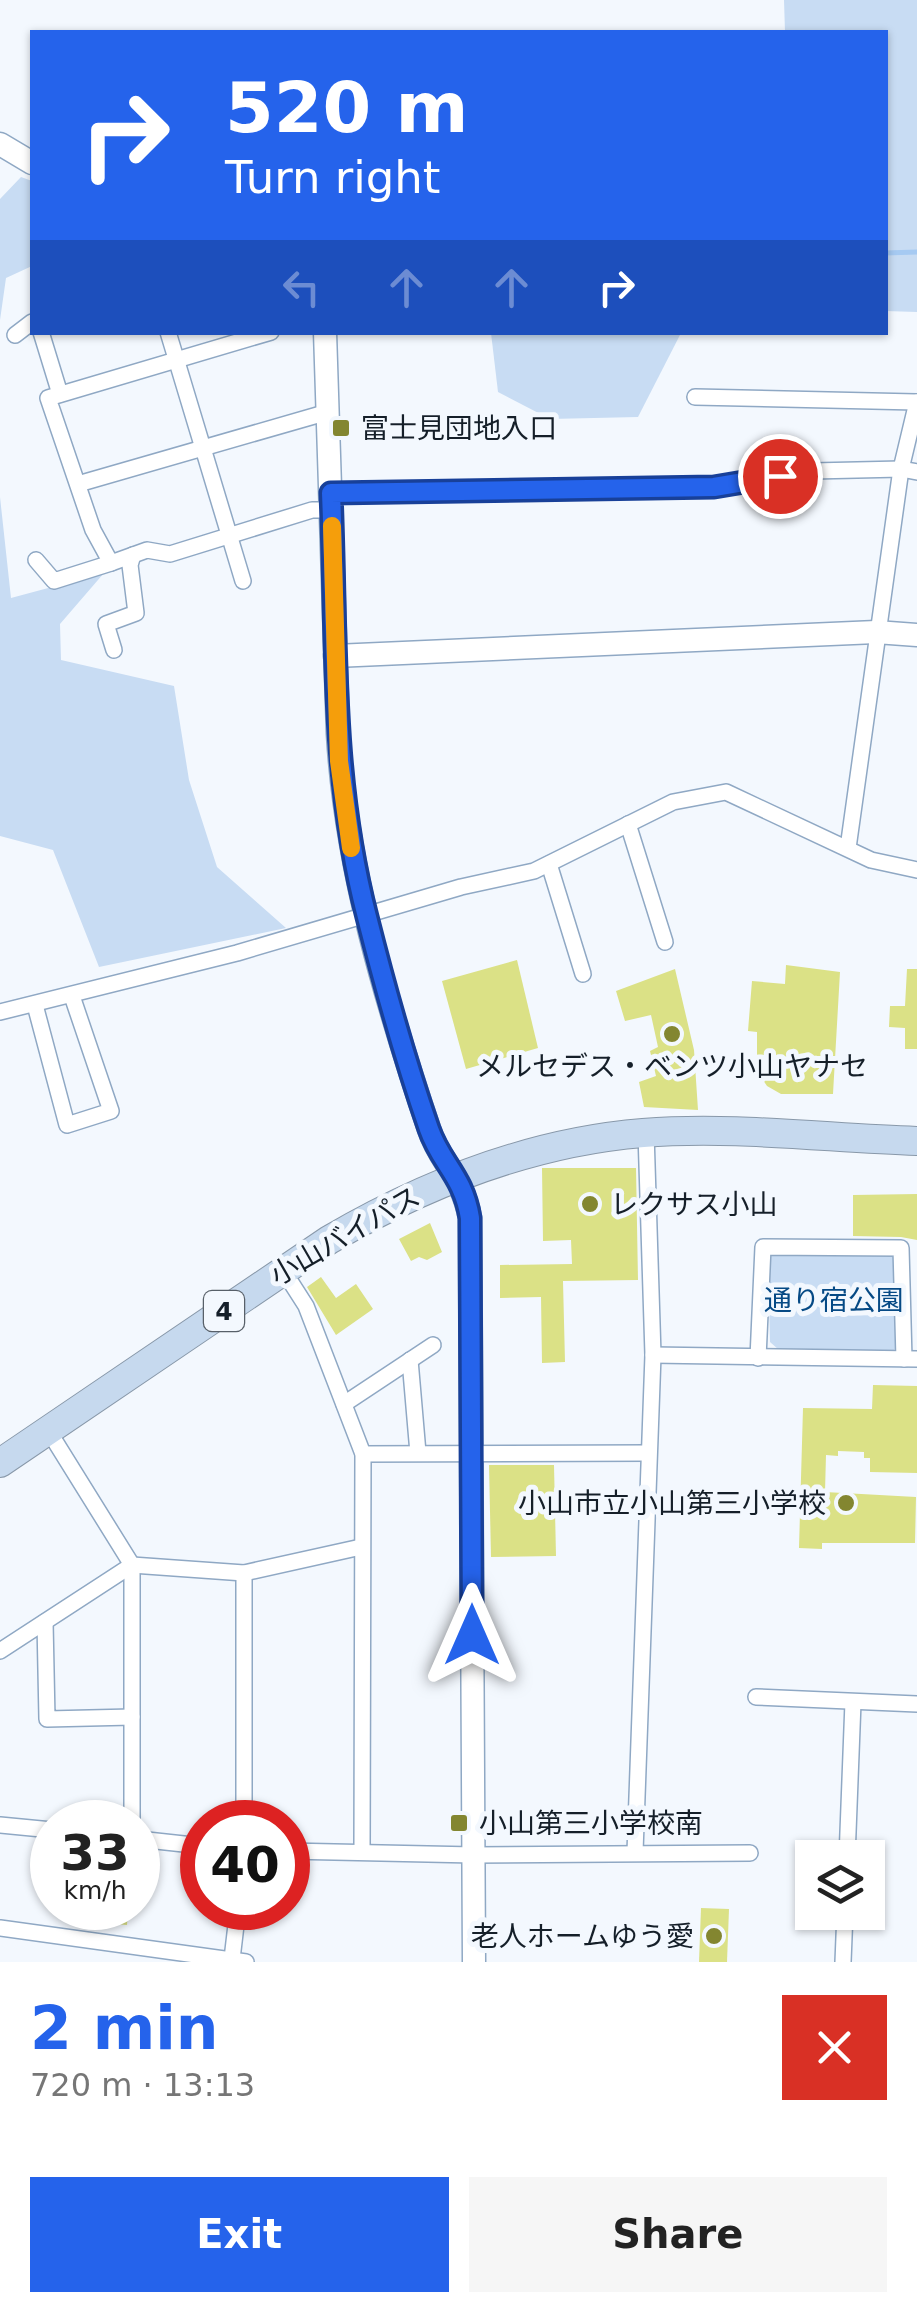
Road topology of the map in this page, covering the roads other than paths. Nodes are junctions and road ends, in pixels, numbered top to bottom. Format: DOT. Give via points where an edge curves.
graph roads {
  1 [pos="0,144"];
  2 [pos="30,161"];
  3 [pos="30,324"];
  4 [pos="15,335"];
  5 [pos="42,335"];
  6 [pos="169,335"];
  7 [pos="261,335"];
  8 [pos="325,335"];
  9 [pos="177,360"];
  10 [pos="60,394"];
  11 [pos="696,397"];
  12 [pos="917,402"];
  13 [pos="328,412"];
  14 [pos="204,448"];
  15 [pos="909,471"];
  16 [pos="78,484"];
  17 [pos="331,501"];
  18 [pos="230,535"];
  19 [pos="133,555"];
  20 [pos="36,560"];
  21 [pos="111,563"];
  22 [pos="244,581"];
  23 [pos="876,632"];
  24 [pos="917,635"];
  25 [pos="114,650"];
  26 [pos="335,656"];
  27 [pos="628,824"];
  28 [pos="848,848"];
  29 [pos="548,864"];
  30 [pos="917,870"];
  31 [pos="366,915"];
  32 [pos="665,942"];
  33 [pos="583,974"];
  34 [pos="72,996"];
  35 [pos="35,1004"];
  36 [pos="0,1012"];
  37 [pos="646,1133"];
  38 [pos="917,1141"];
  39 [pos="457,1176"];
  40 [pos="283,1270"];
  41 [pos="433,1345"];
  42 [pos="653,1355"];
  43 [pos="758,1358"];
  44 [pos="911,1359"];
  45 [pos="410,1360"];
  46 [pos="344,1404"];
  47 [pos="48,1430"];
  48 [pos="473,1451"];
  49 [pos="648,1452"];
  50 [pos="418,1453"];
  51 [pos="364,1454"];
  52 [pos="0,1463"];
  53 [pos="361,1547"];
  54 [pos="132,1564"];
  55 [pos="244,1573"];
  56 [pos="45,1622"];
  57 [pos="0,1651"];
  58 [pos="756,1697"];
  59 [pos="854,1702"];
  60 [pos="917,1704"];
  61 [pos="132,1717"];
  62 [pos="132,1800"];
  63 [pos="244,1800"];
  64 [pos="0,1825"];
  65 [pos="30,1828"];
  66 [pos="848,1840"];
  67 [pos="310,1851"];
  68 [pos="362,1851"];
  69 [pos="635,1852"];
  70 [pos="750,1853"];
  71 [pos="474,1854"];
  72 [pos="0,1928"];
  73 [pos="238,1930"];
  74 [pos="844,1930"];
  75 [pos="239,1961"];
  76 [pos="474,1962"];
  77 [pos="843,1962"];
  1 -- 2 [label="street"];
  3 -- 4 [label="street"];
  5 -- 10 [label="street"];
  6 -- 9 [label="street"];
  7 -- 9 [label="street"];
  8 -- 13 [label="street"];
  9 -- 10 [label="street"];
  9 -- 14 [label="street"];
  10 -- 16 [label="street" via="48,398"];
  11 -- 12 [label="street"];
  12 -- 15 [label="street"];
  13 -- 14 [label="street"];
  13 -- 17 [label="street"];
  14 -- 16 [label="street"];
  14 -- 18 [label="street"];
  15 -- 17 [label="street" via="813,471 714,487"];
  15 -- 23 [label="street"];
  16 -- 21 [label="street"];
  17 -- 18 [label="street"];
  17 -- 26 [label="street"];
  18 -- 19 [label="street" via="170,554"];
  18 -- 22 [label="street"];
  19 -- 21 [label="street"];
  19 -- 25 [label="street" via="136,613 106,624"];
  20 -- 21 [label="street" via="54,581"];
  23 -- 24 [label="street"];
  23 -- 26 [label="street"];
  23 -- 28 [label="street"];
  26 -- 31 [label="street" via="341,788"];
  27 -- 28 [label="street" via="673,802 726,792"];
  27 -- 29 [label="street"];
  27 -- 32 [label="street"];
  28 -- 30 [label="street"];
  29 -- 31 [label="street"];
  29 -- 33 [label="street"];
  31 -- 34 [label="street"];
  31 -- 39 [label="street" via="431,1134"];
  34 -- 35 [label="street"];
  34 -- 35 [label="street" via="111,1111 67,1125"];
  35 -- 36 [label="street"];
  37 -- 38 [label="highway, 小山バイパス / 4"];
  37 -- 39 [label="highway, 小山バイパス / 4" via="560,1146"];
  37 -- 42 [label="street"];
  39 -- 40 [label="highway, 小山バイパス / 4" via="374,1214"];
  39 -- 48 [label="street" via="470,1218"];
  40 -- 46 [label="street" via="306,1306"];
  40 -- 47 [label="highway, 小山バイパス / 4"];
  41 -- 45 [label="street"];
  42 -- 43 [label="street"];
  42 -- 49 [label="street"];
  43 -- 44 [label="street"];
  43 -- 44 [label="street" via="762,1247 901,1248"];
  45 -- 46 [label="street"];
  45 -- 50 [label="street"];
  46 -- 51 [label="street"];
  47 -- 52 [label="highway, 小山バイパス / 4"];
  47 -- 54 [label="street"];
  48 -- 49 [label="street"];
  48 -- 50 [label="street"];
  48 -- 71 [label="street"];
  49 -- 69 [label="street"];
  50 -- 51 [label="street"];
  51 -- 53 [label="street"];
  53 -- 55 [label="street"];
  53 -- 68 [label="street"];
  54 -- 55 [label="street"];
  54 -- 56 [label="street"];
  54 -- 61 [label="street"];
  55 -- 63 [label="street"];
  56 -- 57 [label="street"];
  56 -- 61 [label="street" via="48,1718"];
  58 -- 59 [label="street"];
  59 -- 60 [label="street"];
  59 -- 66 [label="street"];
  61 -- 62 [label="street"];
  64 -- 65 [label="street"];
  67 -- 68 [label="street"];
  68 -- 71 [label="street"];
  69 -- 70 [label="street"];
  69 -- 71 [label="street"];
  71 -- 76 [label="street"];
  72 -- 75 [label="street"];
  73 -- 75 [label="street"];
  74 -- 77 [label="street"];
}
